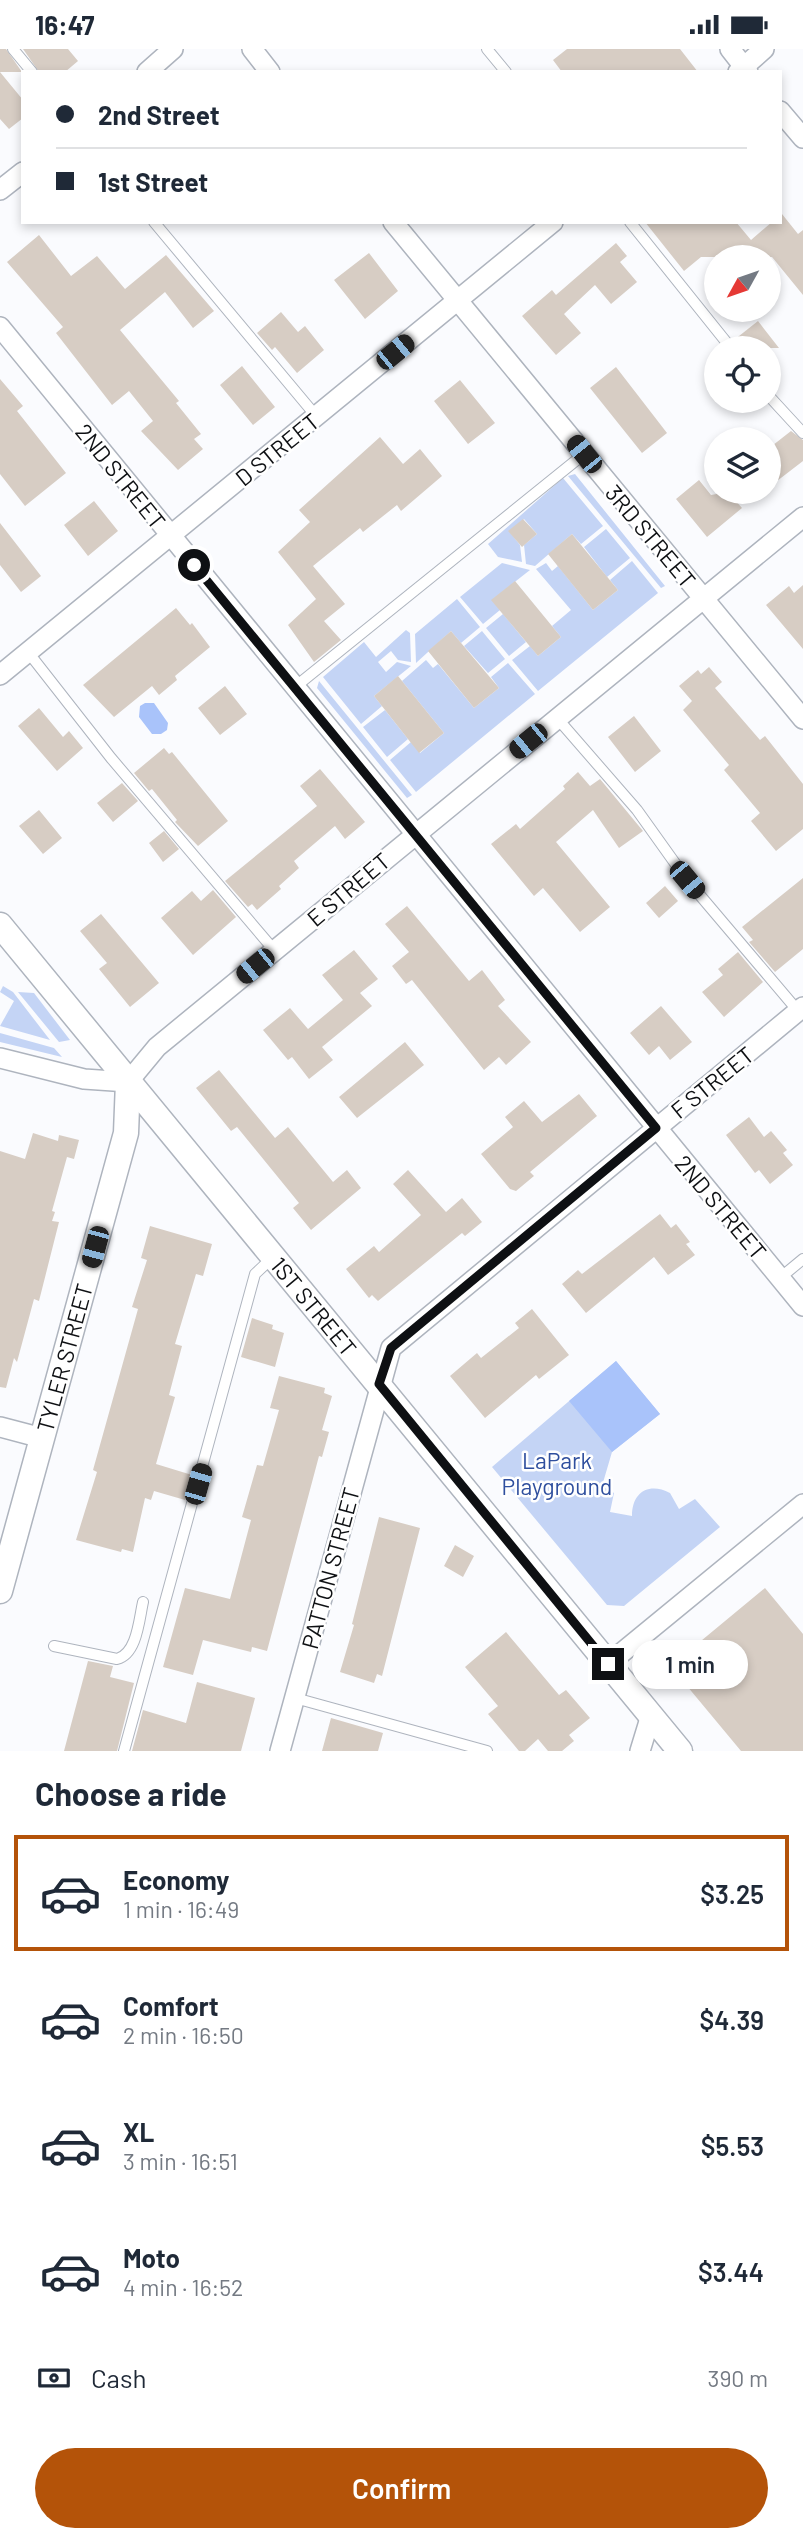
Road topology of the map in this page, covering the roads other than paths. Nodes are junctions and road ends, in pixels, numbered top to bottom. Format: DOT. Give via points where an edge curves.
graph roads {
  1 [pos="13,49"];
  2 [pos="173,49"];
  3 [pos="252,49"];
  4 [pos="488,49"];
  5 [pos="730,49"];
  6 [pos="764,49"];
  7 [pos="30,70"];
  8 [pos="149,70"];
  9 [pos="268,70"];
  10 [pos="504,70"];
  11 [pos="743,70"];
  12 [pos="782,113"];
  13 [pos="803,138"];
  14 [pos="21,174"];
  15 [pos="0,190"];
  16 [pos="156,224"];
  17 [pos="395,224"];
  18 [pos="551,224"];
  19 [pos="632,224"];
  20 [pos="457,301"];
  21 [pos="0,327"];
  22 [pos="721,336"];
  23 [pos="781,409"];
  24 [pos="316,417"];
  25 [pos="803,433"];
  26 [pos="584,454"];
  27 [pos="803,517"];
  28 [pos="170,536"];
  29 [pos="703,599"];
  30 [pos="28,652"];
  31 [pos="0,675"];
  32 [pos="295,687"];
  33 [pos="557,717"];
  34 [pos="803,719"];
  35 [pos="415,832"];
  36 [pos="0,925"];
  37 [pos="274,950"];
  38 [pos="801,1009"];
  39 [pos="0,1058"];
  40 [pos="128,1082"];
  41 [pos="656,1128"];
  42 [pos="274,1255"];
  43 [pos="803,1259"];
  44 [pos="780,1278"];
  45 [pos="803,1306"];
  46 [pos="379,1384"];
  47 [pos="0,1427"];
  48 [pos="42,1438"];
  49 [pos="803,1504"];
  50 [pos="0,1591"];
  51 [pos="143,1602"];
  52 [pos="54,1646"];
  53 [pos="608,1664"];
  54 [pos="295,1698"];
  55 [pos="651,1715"];
  56 [pos="124,1751"];
  57 [pos="280,1751"];
  58 [pos="487,1751"];
  59 [pos="640,1751"];
  60 [pos="680,1751"];
  1 -- 7 [label="lane"];
  2 -- 8 [label="street"];
  3 -- 9 [label="street"];
  4 -- 10 [label="lane"];
  5 -- 11 [label="street"];
  6 -- 11 [label="street"];
  12 -- 13 [label="street"];
  14 -- 15 [label="street"];
  16 -- 24 [label="lane"];
  17 -- 20 [label="street, 3RD STREET"];
  18 -- 20 [label="street, D STREET"];
  19 -- 22 [label="lane"];
  20 -- 24 [label="street, D STREET"];
  20 -- 26 [label="street, 3RD STREET"];
  21 -- 28 [label="street, 2ND STREET"];
  23 -- 25 [label="lane"];
  24 -- 28 [label="street, D STREET"];
  26 -- 29 [label="street, 3RD STREET"];
  26 -- 32 [label="lane"];
  27 -- 29 [label="street, E STREET"];
  28 -- 30 [label="street, D STREET"];
  28 -- 32 [label="street, 2ND STREET"];
  29 -- 33 [label="street, E STREET"];
  29 -- 34 [label="street, 3RD STREET"];
  30 -- 31 [label="street, D STREET"];
  30 -- 37 [label="lane"];
  32 -- 35 [label="street, 2ND STREET"];
  33 -- 35 [label="street, E STREET"];
  33 -- 38 [label="lane" via="637,810 687,880"];
  35 -- 37 [label="street, E STREET"];
  35 -- 41 [label="street, 2ND STREET"];
  36 -- 40 [label="street, 1ST STREET"];
  37 -- 40 [label="street, E STREET" via="149,1054"];
  38 -- 41 [label="street, F STREET"];
  39 -- 40 [label="street" via="84,1079"];
  40 -- 42 [label="street, 1ST STREET"];
  40 -- 48 [label="street, TYLER STREET" via="126,1133"];
  41 -- 44 [label="street, 2ND STREET"];
  41 -- 46 [label="street, F STREET" via="391,1348"];
  42 -- 46 [label="street, 1ST STREET"];
  42 -- 56 [label="lane" via="256,1275"];
  43 -- 44 [label="lane"];
  44 -- 45 [label="street, 2ND STREET"];
  46 -- 53 [label="street, 1ST STREET"];
  46 -- 54 [label="street, PATTON STREET"];
  47 -- 48 [label="street"];
  48 -- 50 [label="street, TYLER STREET"];
  49 -- 53 [label="street"];
  51 -- 52 [label="lane" via="125,1657"];
  53 -- 55 [label="street, 1ST STREET"];
  54 -- 57 [label="street, PATTON STREET"];
  54 -- 58 [label="lane"];
  55 -- 59 [label="street"];
  55 -- 60 [label="street, 1ST STREET"];
}
